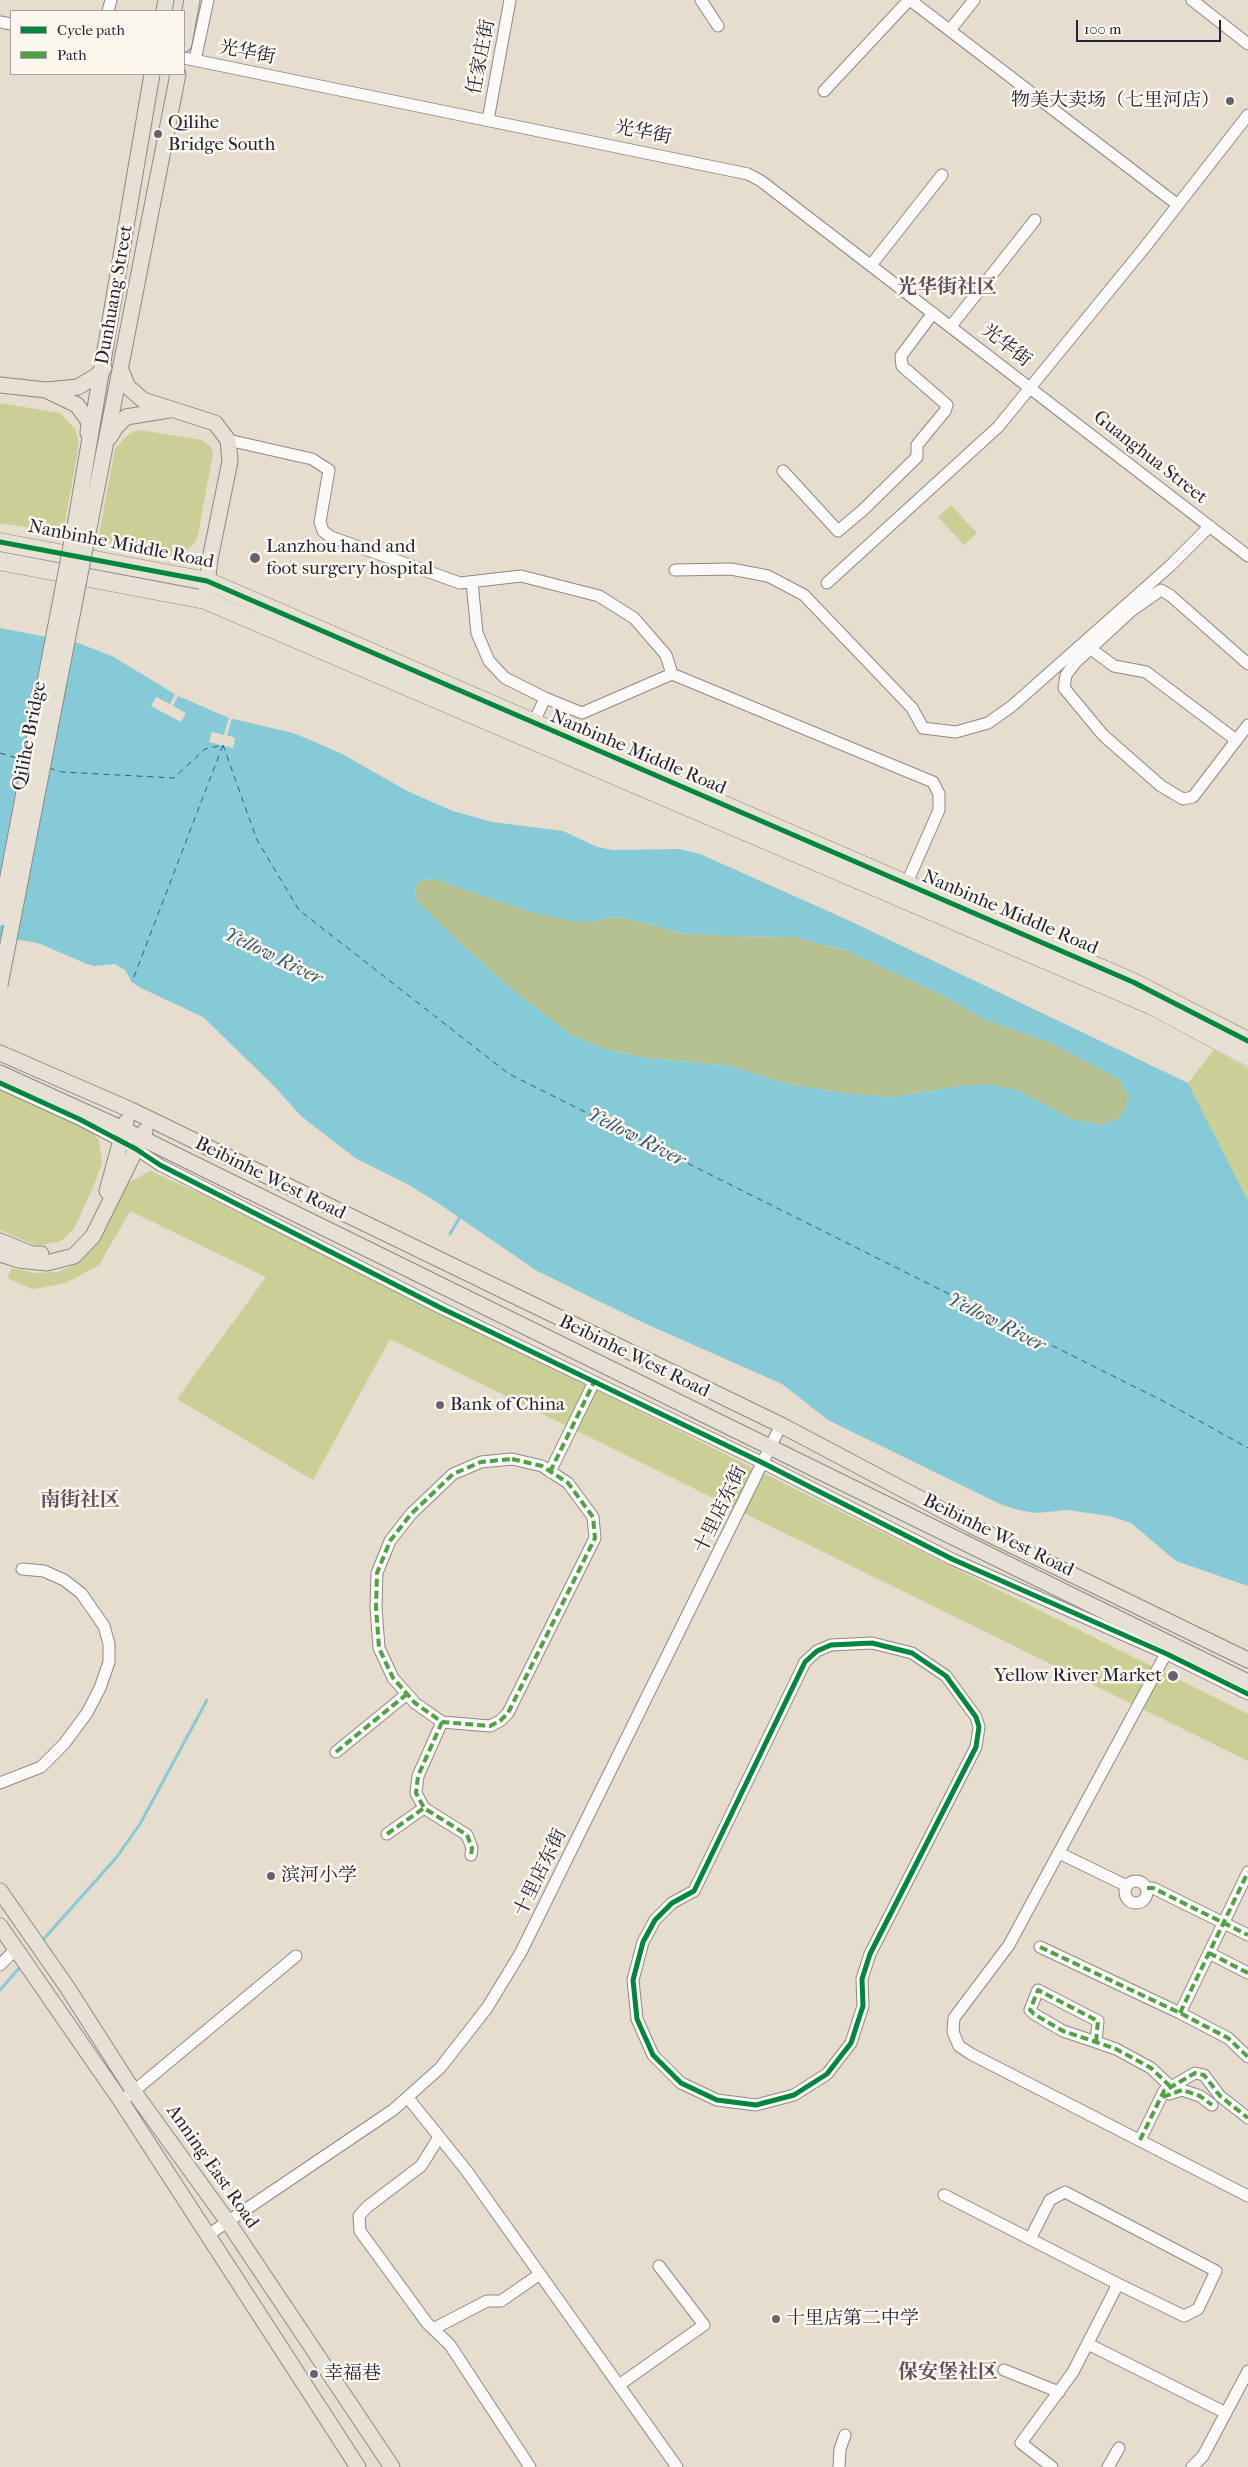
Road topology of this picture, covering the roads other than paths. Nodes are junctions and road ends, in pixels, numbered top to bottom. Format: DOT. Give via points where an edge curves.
graph roads {
  1 [pos="192,0"];
  2 [pos="208,0"];
  3 [pos="510,0"];
  4 [pos="701,0"];
  5 [pos="909,0"];
  6 [pos="974,0"];
  7 [pos="1200,2"];
  8 [pos="718,26"];
  9 [pos="950,30"];
  10 [pos="185,38"];
  11 [pos="1248,44"];
  12 [pos="190,59"];
  13 [pos="152,75"];
  14 [pos="178,75"];
  15 [pos="824,92"];
  16 [pos="1248,115"];
  17 [pos="488,120"];
  18 [pos="942,175"];
  19 [pos="1178,205"];
  20 [pos="1035,220"];
  21 [pos="871,265"];
  22 [pos="933,313"];
  23 [pos="951,326"];
  24 [pos="104,368"];
  25 [pos="121,370"];
  26 [pos="0,385"];
  27 [pos="1031,388"];
  28 [pos="46,390"];
  29 [pos="171,410"];
  30 [pos="228,440"];
  31 [pos="106,444"];
  32 [pos="87,448"];
  33 [pos="783,471"];
  34 [pos="83,522"];
  35 [pos="1210,526"];
  36 [pos="0,542"];
  37 [pos="1248,556"];
  38 [pos="0,561"];
  39 [pos="675,570"];
  40 [pos="207,581"];
  41 [pos="472,582"];
  42 [pos="827,583"];
  43 [pos="205,600"];
  44 [pos="1090,649"];
  45 [pos="1248,664"];
  46 [pos="672,674"];
  47 [pos="545,698"];
  48 [pos="533,724"];
  49 [pos="1248,725"];
  50 [pos="1236,740"];
  51 [pos="906,885"];
  52 [pos="0,918"];
  53 [pos="0,985"];
  54 [pos="1248,1041"];
  55 [pos="0,1053"];
  56 [pos="1248,1057"];
  57 [pos="0,1073"];
  58 [pos="0,1084"];
  59 [pos="131,1110"];
  60 [pos="151,1119"];
  61 [pos="131,1139"];
  62 [pos="0,1241"];
  63 [pos="0,1254"];
  64 [pos="594,1382"];
  65 [pos="781,1425"];
  66 [pos="772,1447"];
  67 [pos="763,1463"];
  68 [pos="550,1472"];
  69 [pos="22,1568"];
  70 [pos="1169,1649"];
  71 [pos="1248,1660"];
  72 [pos="1248,1682"];
  73 [pos="407,1694"];
  74 [pos="1248,1694"];
  75 [pos="442,1722"];
  76 [pos="336,1752"];
  77 [pos="970,1756"];
  78 [pos="0,1783"];
  79 [pos="424,1808"];
  80 [pos="387,1834"];
  81 [pos="1059,1853"];
  82 [pos="471,1855"];
  83 [pos="1248,1872"];
  84 [pos="1127,1886"];
  85 [pos="1147,1888"];
  86 [pos="0,1891"];
  87 [pos="1223,1923"];
  88 [pos="0,1926"];
  89 [pos="1248,1935"];
  90 [pos="1040,1947"];
  91 [pos="1209,1953"];
  92 [pos="296,1956"];
  93 [pos="22,1957"];
  94 [pos="0,1965"];
  95 [pos="1248,1973"];
  96 [pos="1180,2013"];
  97 [pos="1096,2042"];
  98 [pos="1248,2056"];
  99 [pos="1170,2087"];
  100 [pos="128,2096"];
  101 [pos="1163,2097"];
  102 [pos="408,2098"];
  103 [pos="1212,2105"];
  104 [pos="1248,2118"];
  105 [pos="439,2137"];
  106 [pos="1140,2140"];
  107 [pos="944,2195"];
  108 [pos="1248,2196"];
  109 [pos="228,2222"];
  110 [pos="208,2235"];
  111 [pos="1030,2239"];
  112 [pos="659,2266"];
  113 [pos="540,2274"];
  114 [pos="1118,2284"];
  115 [pos="433,2329"];
  116 [pos="1088,2344"];
  117 [pos="1004,2370"];
  118 [pos="1248,2372"];
  119 [pos="619,2385"];
  120 [pos="1059,2392"];
  121 [pos="1226,2413"];
  122 [pos="845,2435"];
  123 [pos="1119,2448"];
  124 [pos="358,2467"];
  125 [pos="392,2467"];
  126 [pos="530,2467"];
  127 [pos="677,2467"];
  128 [pos="839,2467"];
  129 [pos="1052,2467"];
  130 [pos="1108,2467"];
  131 [pos="1192,2467"];
  1 -- 10 [label="main road"];
  2 -- 12 [label="street"];
  3 -- 17 [label="street, 任家庄街"];
  4 -- 8 [label="street"];
  5 -- 9 [label="street"];
  5 -- 15 [label="street"];
  6 -- 9 [label="street"];
  7 -- 11 [label="street"];
  9 -- 19 [label="street"];
  12 -- 17 [label="street, 光华街"];
  13 -- 24 [label="main road, Dunhuang Street"];
  14 -- 25 [label="main road, Dunhuang Street"];
  16 -- 19 [label="street"];
  17 -- 21 [label="street, 光华街" via="748,174"];
  18 -- 21 [label="street"];
  19 -- 27 [label="street"];
  20 -- 23 [label="street"];
  21 -- 22 [label="street, 光华街"];
  22 -- 23 [label="street, 光华街"];
  22 -- 33 [label="street" via="901,356 902,366 947,405 917,445 917,456 838,531"];
  23 -- 27 [label="street, 光华街"];
  24 -- 28 [label="main road" via="78,387"];
  24 -- 32 [label="main road, Dunhuang Street"];
  25 -- 29 [label="main road" via="128,387 143,400"];
  25 -- 31 [label="main road, Dunhuang Street"];
  26 -- 28 [label="main road"];
  27 -- 35 [label="street, Guanghua Street"];
  27 -- 42 [label="street" via="998,428"];
  28 -- 32 [label="main road" via="77,405 89,422"];
  29 -- 30 [label="main road" via="215,423"];
  29 -- 31 [label="main road" via="126,417 116,426"];
  30 -- 40 [label="main road" via="230,461"];
  30 -- 41 [label="street" via="312,459 329,470 320,522 331,537 460,583"];
  31 -- 34 [label="main road, Dunhuang Street"];
  32 -- 34 [label="main road, Dunhuang Street"];
  34 -- 52 [label="main road, Qilihe Bridge, bridge"];
  34 -- 53 [label="main road, Qilihe Bridge, bridge" via="69,640"];
  35 -- 37 [label="street, Guanghua Street"];
  35 -- 39 [label="street" via="1170,566 1012,706 988,723 956,732 923,728 912,708 804,595 768,576 731,569"];
  36 -- 40 [label="highway, Nanbinhe Middle Road"];
  38 -- 43 [label="highway, Nanbinhe Middle Road"];
  40 -- 43 [label="main road"];
  40 -- 48 [label="highway, Nanbinhe Middle Road"];
  41 -- 46 [label="street" via="521,576 599,596 634,618 666,655"];
  41 -- 47 [label="street" via="477,633 489,661 505,678"];
  43 -- 56 [label="highway, Nanbinhe Middle Road" via="1144,1002"];
  44 -- 45 [label="street" via="1131,611 1160,590 1172,596"];
  44 -- 50 [label="street" via="1114,666 1146,672"];
  44 -- 50 [label="street" via="1066,675 1064,688 1103,735 1161,786 1183,799 1192,798"];
  46 -- 47 [label="street" via="582,714"];
  46 -- 51 [label="street" via="933,782 939,794 939,810"];
  47 -- 48 [label="street"];
  48 -- 51 [label="highway, Nanbinhe Middle Road"];
  49 -- 50 [label="street"];
  51 -- 54 [label="highway, Nanbinhe Middle Road" via="1158,994"];
  55 -- 59 [label="main road, Beibinhe West Road"];
  57 -- 61 [label="main road, Beibinhe West Road"];
  58 -- 61 [label="street"];
  59 -- 60 [label="main road, Beibinhe West Road"];
  59 -- 61 [label="main road"];
  60 -- 61 [label="main road"];
  60 -- 65 [label="main road, Beibinhe West Road"];
  61 -- 62 [label="main road" via="86,1236 62,1253 32,1254"];
  61 -- 63 [label="main road" via="93,1236 74,1256 47,1263"];
  61 -- 64 [label="street" via="160,1165"];
  61 -- 66 [label="main road, Beibinhe West Road"];
  64 -- 67 [label="street"];
  64 -- 68 [label="street"];
  65 -- 66 [label="street, 十里店东街"];
  65 -- 71 [label="main road, Beibinhe West Road" via="972,1526"];
  66 -- 67 [label="street, 十里店东街"];
  66 -- 70 [label="main road, Beibinhe West Road"];
  67 -- 70 [label="street" via="952,1559"];
  67 -- 102 [label="street, 十里店东街" via="502,1986 464,2040"];
  68 -- 73 [label="street" via="542,1466 512,1459 481,1462 452,1474 411,1514 390,1541 378,1573 379,1648 393,1678"];
  68 -- 75 [label="street" via="568,1483 593,1517 595,1538 591,1548 508,1713 490,1726"];
  69 -- 78 [label="street" via="44,1571 81,1593 104,1626 109,1644 108,1662 100,1688 87,1713 64,1744 42,1767"];
  70 -- 72 [label="main road, Beibinhe West Road"];
  70 -- 74 [label="street"];
  70 -- 81 [label="street"];
  73 -- 75 [label="street"];
  73 -- 76 [label="street"];
  75 -- 79 [label="street" via="418,1776 416,1793"];
  77 -- 77 [label="street" via="979,1737 976,1717 946,1676 912,1653 872,1643 832,1645 817,1651 805,1662 694,1891 672,1903 655,1920 643,1942 633,1980 637,2020 653,2055 681,2083 717,2100 756,2105 794,2095 827,2074 851,2043 863,2006 862,1979 870,1954"];
  79 -- 80 [label="street"];
  79 -- 82 [label="street" via="467,1835"];
  81 -- 84 [label="street"];
  81 -- 106 [label="street" via="1009,1945 961,2006 954,2018 953,2032 959,2046 971,2054"];
  83 -- 87 [label="street"];
  84 -- 85 [label="street" via="1137,1881"];
  84 -- 85 [label="street" via="1126,1895 1135,1902 1143,1900"];
  85 -- 87 [label="street" via="1153,1888"];
  86 -- 100 [label="main road, Anning East Road" via="38,1946"];
  87 -- 89 [label="street"];
  87 -- 91 [label="street"];
  88 -- 93 [label="main road, Anning East Road"];
  90 -- 96 [label="street"];
  91 -- 95 [label="street"];
  91 -- 96 [label="street"];
  92 -- 100 [label="street"];
  93 -- 94 [label="street"];
  93 -- 100 [label="main road, Anning East Road"];
  96 -- 98 [label="street" via="1228,2038"];
  97 -- 97 [label="street" via="1064,2031 1034,2014 1030,2010 1038,1990 1098,2021"];
  97 -- 99 [label="street" via="1151,2068"];
  99 -- 101 [label="street" via="1164,2090"];
  99 -- 104 [label="street" via="1195,2072 1204,2075 1220,2096"];
  100 -- 109 [label="main road, Anning East Road"];
  100 -- 110 [label="main road, Anning East Road"];
  101 -- 103 [label="street" via="1182,2090 1200,2096"];
  101 -- 106 [label="street"];
  102 -- 105 [label="street"];
  102 -- 109 [label="street, 十里店东街"];
  105 -- 113 [label="street"];
  105 -- 115 [label="street" via="421,2166 367,2206 358,2222 360,2231"];
  106 -- 108 [label="street"];
  107 -- 111 [label="street"];
  109 -- 110 [label="street, 十里店东街"];
  109 -- 125 [label="main road, Anning East Road"];
  110 -- 124 [label="main road, Anning East Road"];
  111 -- 114 [label="street"];
  111 -- 114 [label="street" via="1050,2200 1065,2192 1216,2271 1198,2308 1184,2316"];
  112 -- 119 [label="street" via="704,2325"];
  113 -- 115 [label="street" via="500,2301 487,2301"];
  113 -- 119 [label="street"];
  114 -- 116 [label="street"];
  115 -- 126 [label="street" via="450,2344"];
  116 -- 120 [label="street"];
  116 -- 121 [label="street"];
  117 -- 120 [label="street"];
  118 -- 121 [label="street"];
  119 -- 127 [label="street"];
  120 -- 129 [label="street" via="1021,2443"];
  121 -- 131 [label="street" via="1204,2456"];
  122 -- 128 [label="street"];
  123 -- 130 [label="street"];
}
